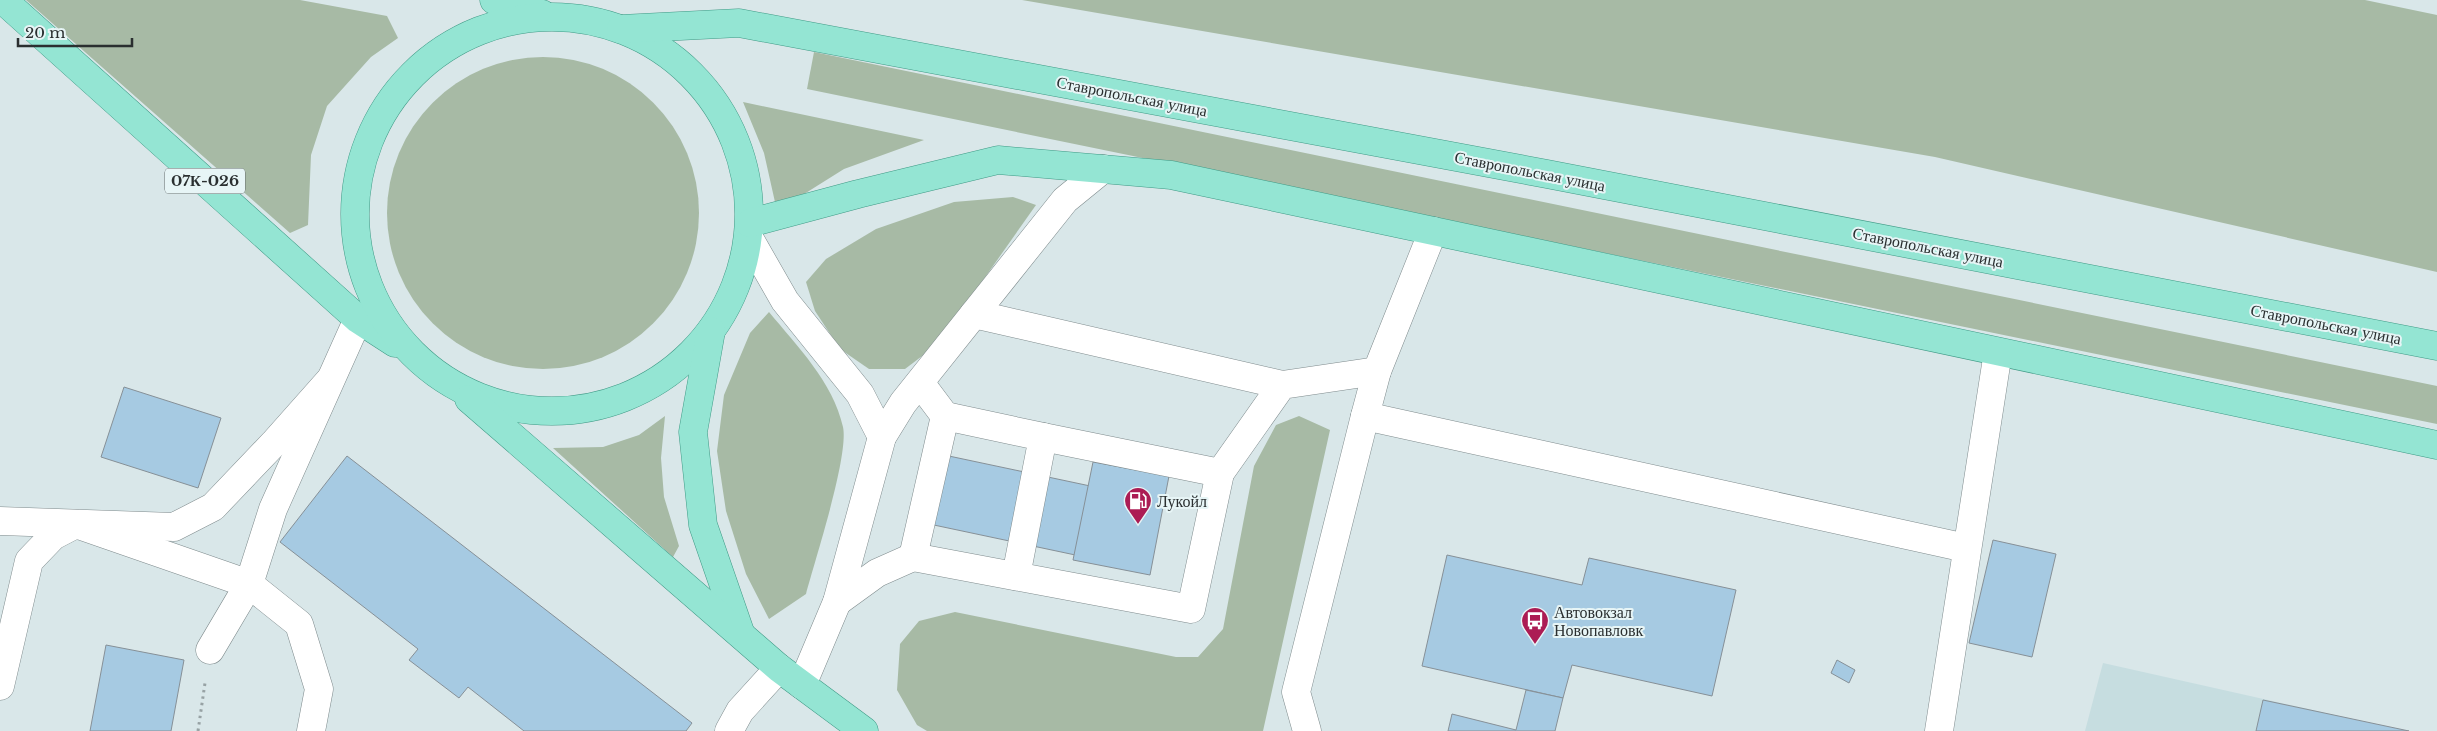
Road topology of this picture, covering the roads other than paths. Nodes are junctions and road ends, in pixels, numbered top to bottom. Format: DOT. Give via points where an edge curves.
graph roads {
  1 [pos="4,0"];
  2 [pos="494,0"];
  3 [pos="553,17"];
  4 [pos="621,29"];
  5 [pos="1103,169"];
  6 [pos="749,231"];
  7 [pos="1433,231"];
  8 [pos="974,314"];
  9 [pos="358,319"];
  10 [pos="711,331"];
  11 [pos="2437,346"];
  12 [pos="1998,352"];
  13 [pos="412,354"];
  14 [pos="1377,371"];
  15 [pos="329,381"];
  16 [pos="921,384"];
  17 [pos="1282,385"];
  18 [pos="454,386"];
  19 [pos="946,416"];
  20 [pos="1365,416"];
  21 [pos="1043,436"];
  22 [pos="882,437"];
  23 [pos="2437,445"];
  24 [pos="1220,473"];
  25 [pos="0,520"];
  26 [pos="76,524"];
  27 [pos="1966,548"];
  28 [pos="913,557"];
  29 [pos="1016,576"];
  30 [pos="249,584"];
  31 [pos="837,602"];
  32 [pos="741,633"];
  33 [pos="210,650"];
  34 [pos="779,668"];
  35 [pos="802,685"];
  36 [pos="0,686"];
  37 [pos="311,731"];
  38 [pos="729,731"];
  39 [pos="864,731"];
  40 [pos="1307,731"];
  41 [pos="1939,731"];
  1 -- 9 [label="main road, 07К-026"];
  2 -- 3 [label="main road"];
  3 -- 4 [label="main road" via="587,20"];
  3 -- 13 [label="main road" via="501,23 454,43 413,74 381,116 361,163 354,214 361,266 381,313"];
  4 -- 6 [label="main road" via="665,51 702,84 730,126 746,173"];
  4 -- 11 [label="main road, Ставропольская улица" via="739,23 1537,172"];
  5 -- 6 [label="main road" via="998,160 858,194"];
  5 -- 7 [label="main road" via="1171,175"];
  5 -- 8 [label="street" via="1065,200"];
  6 -- 10 [label="main road" via="736,287"];
  6 -- 22 [label="street" via="785,301 860,394"];
  7 -- 12 [label="main road"];
  7 -- 14 [label="street"];
  8 -- 16 [label="street"];
  8 -- 17 [label="street"];
  9 -- 13 [label="main road, 07К-026"];
  9 -- 15 [label="street"];
  10 -- 18 [label="main road" via="671,372 611,402 564,412 508,407"];
  10 -- 32 [label="main road" via="693,432 703,525"];
  12 -- 23 [label="main road"];
  12 -- 27 [label="street"];
  13 -- 18 [label="main road"];
  14 -- 17 [label="street"];
  14 -- 20 [label="street"];
  15 -- 26 [label="street" via="213,507 174,527"];
  15 -- 30 [label="street" via="273,509"];
  16 -- 19 [label="street"];
  16 -- 22 [label="street" via="903,403"];
  17 -- 24 [label="street"];
  18 -- 32 [label="main road"];
  19 -- 21 [label="street"];
  19 -- 28 [label="street"];
  20 -- 27 [label="street"];
  20 -- 40 [label="street" via="1296,692"];
  21 -- 24 [label="street"];
  21 -- 29 [label="street"];
  22 -- 31 [label="street"];
  24 -- 29 [label="street" via="1191,609"];
  25 -- 26 [label="street"];
  26 -- 30 [label="street"];
  26 -- 36 [label="street" via="53,536 29,561"];
  27 -- 41 [label="street"];
  28 -- 29 [label="street"];
  28 -- 31 [label="street" via="877,573"];
  30 -- 33 [label="street"];
  30 -- 37 [label="street" via="299,624 319,689"];
  31 -- 35 [label="street"];
  32 -- 34 [label="main road"];
  34 -- 35 [label="main road"];
  34 -- 38 [label="street" via="740,711"];
  35 -- 39 [label="main road"];
}
